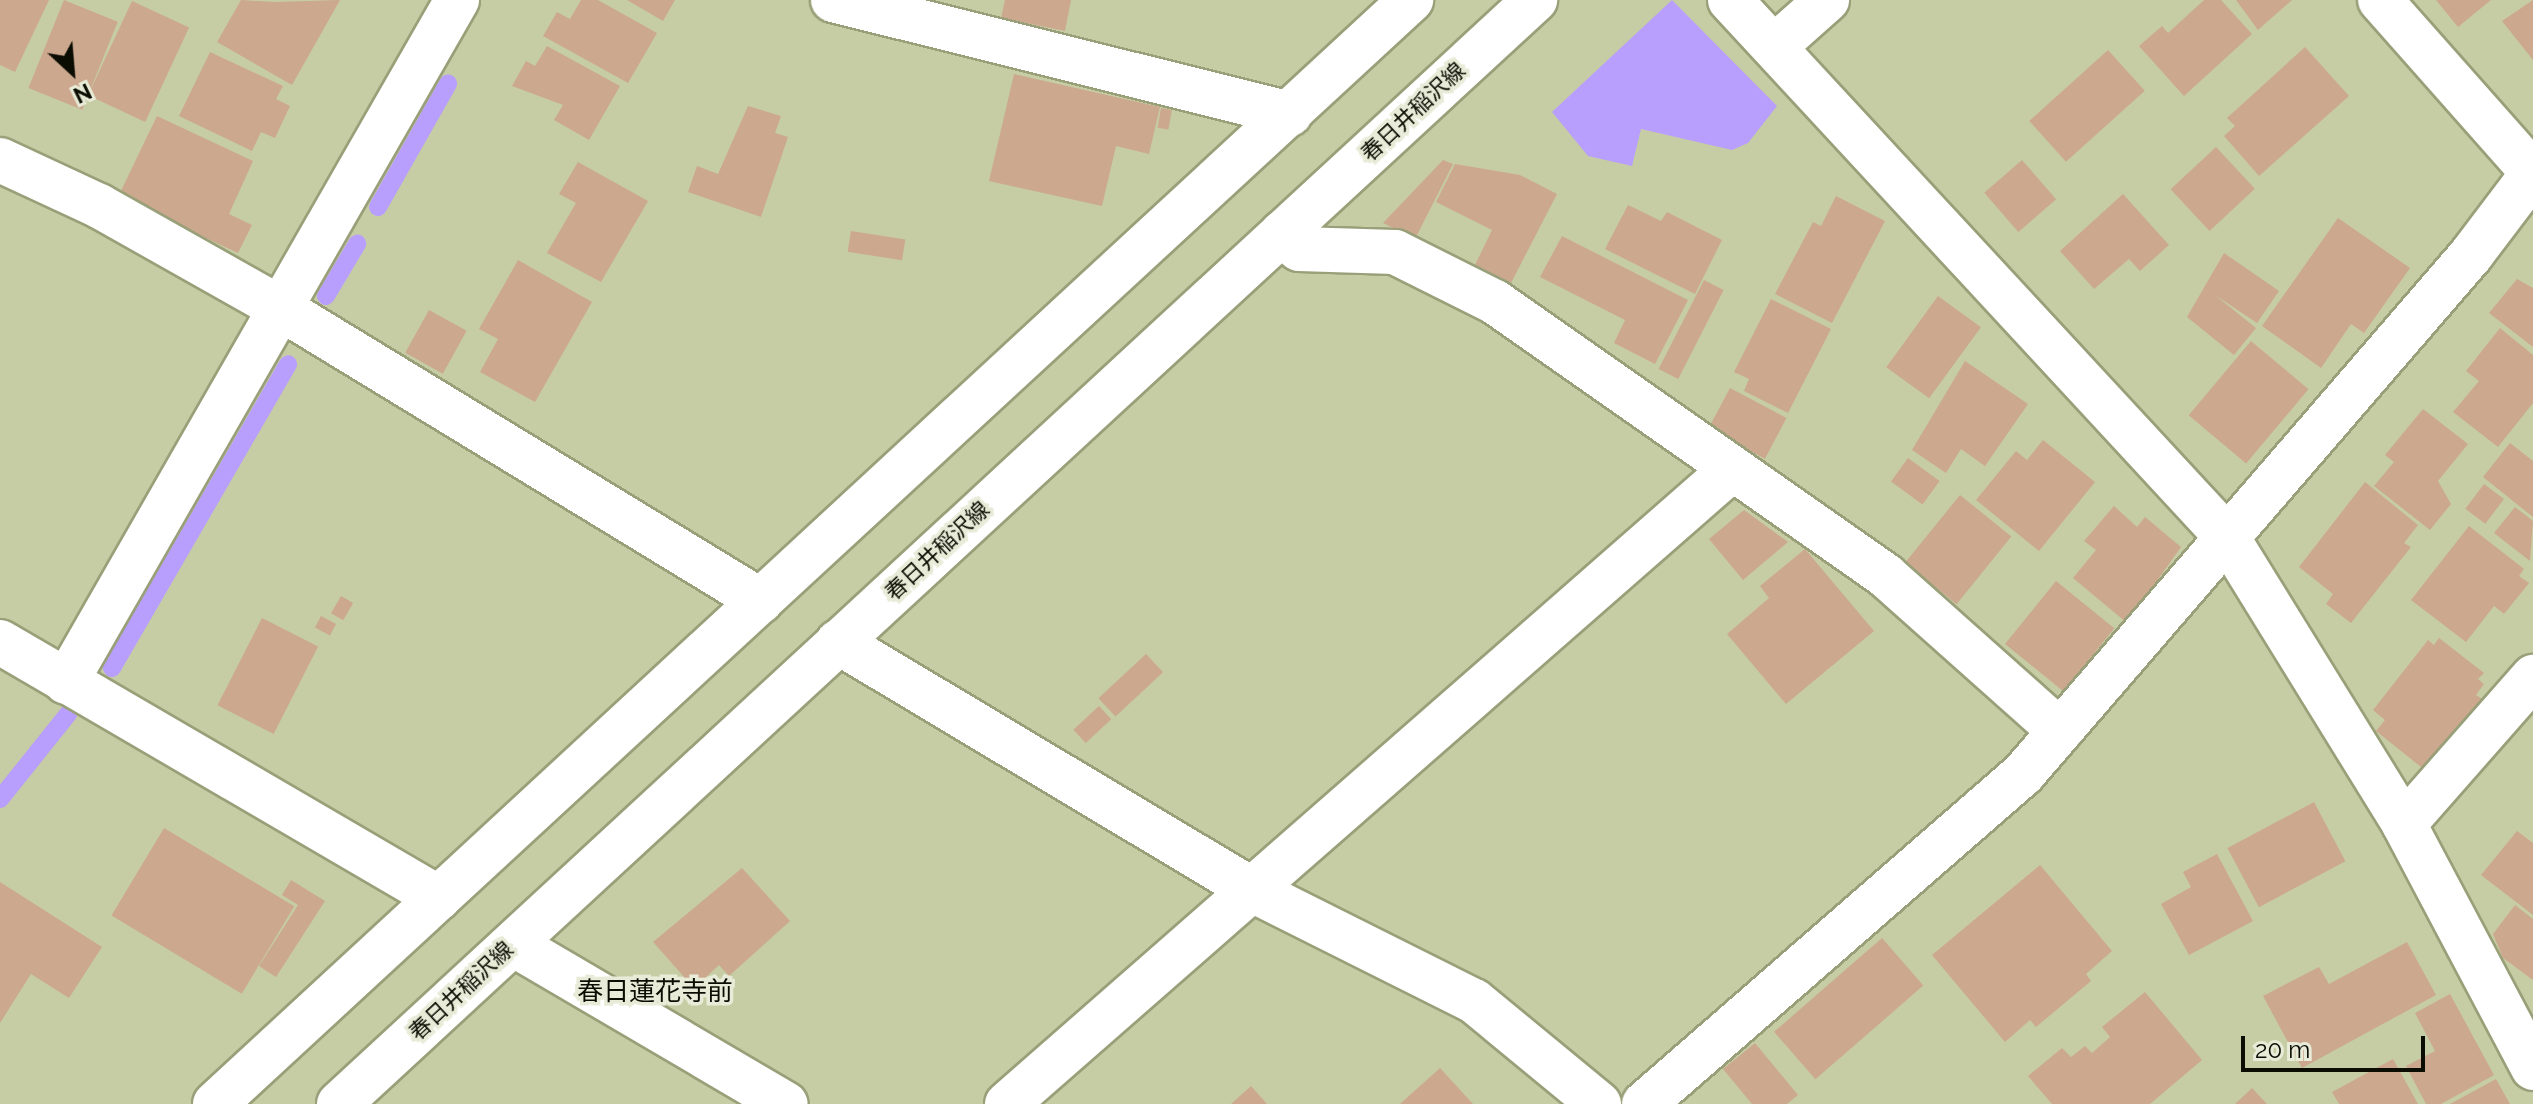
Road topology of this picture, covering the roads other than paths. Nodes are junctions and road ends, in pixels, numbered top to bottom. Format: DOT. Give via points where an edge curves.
graph roads {
  1 [pos="457,0"];
  2 [pos="833,0"];
  3 [pos="1411,0"];
  4 [pos="1535,0"];
  5 [pos="1730,0"];
  6 [pos="1827,0"];
  7 [pos="2380,0"];
  8 [pos="1774,47"];
  9 [pos="1290,114"];
  10 [pos="0,160"];
  11 [pos="2533,173"];
  12 [pos="1282,233"];
  13 [pos="280,308"];
  14 [pos="1732,469"];
  15 [pos="2227,537"];
  16 [pos="761,601"];
  17 [pos="0,642"];
  18 [pos="838,642"];
  19 [pos="2533,677"];
  20 [pos="66,682"];
  21 [pos="2060,731"];
  22 [pos="2404,824"];
  23 [pos="1252,890"];
  24 [pos="439,898"];
  25 [pos="513,944"];
  26 [pos="2533,1068"];
  27 [pos="215,1104"];
  28 [pos="339,1104"];
  29 [pos="786,1104"];
  30 [pos="1007,1104"];
  31 [pos="1599,1104"];
  32 [pos="1644,1104"];
  1 -- 13 [label="street"];
  2 -- 9 [label="street"];
  3 -- 9 [label="street"];
  4 -- 12 [label="street, 春日井稲沢線"];
  5 -- 8 [label="street"];
  6 -- 8 [label="street"];
  7 -- 11 [label="street"];
  8 -- 15 [label="street"];
  9 -- 16 [label="street"];
  10 -- 13 [label="street" via="99,206"];
  11 -- 15 [label="street" via="2471,255"];
  12 -- 14 [label="street" via="1299,249 1395,252 1495,302"];
  12 -- 18 [label="street, 春日井稲沢線"];
  13 -- 16 [label="street"];
  13 -- 20 [label="street"];
  14 -- 21 [label="street" via="1886,576"];
  14 -- 23 [label="street"];
  15 -- 21 [label="street"];
  15 -- 22 [label="street"];
  16 -- 24 [label="street"];
  17 -- 20 [label="street"];
  18 -- 23 [label="street"];
  18 -- 25 [label="street, 春日井稲沢線"];
  19 -- 22 [label="street"];
  20 -- 24 [label="street"];
  21 -- 32 [label="street" via="2023,774"];
  22 -- 26 [label="street"];
  23 -- 30 [label="street"];
  23 -- 31 [label="street" via="1474,1001"];
  24 -- 27 [label="street"];
  25 -- 28 [label="street, 春日井稲沢線"];
  25 -- 29 [label="street"];
}
